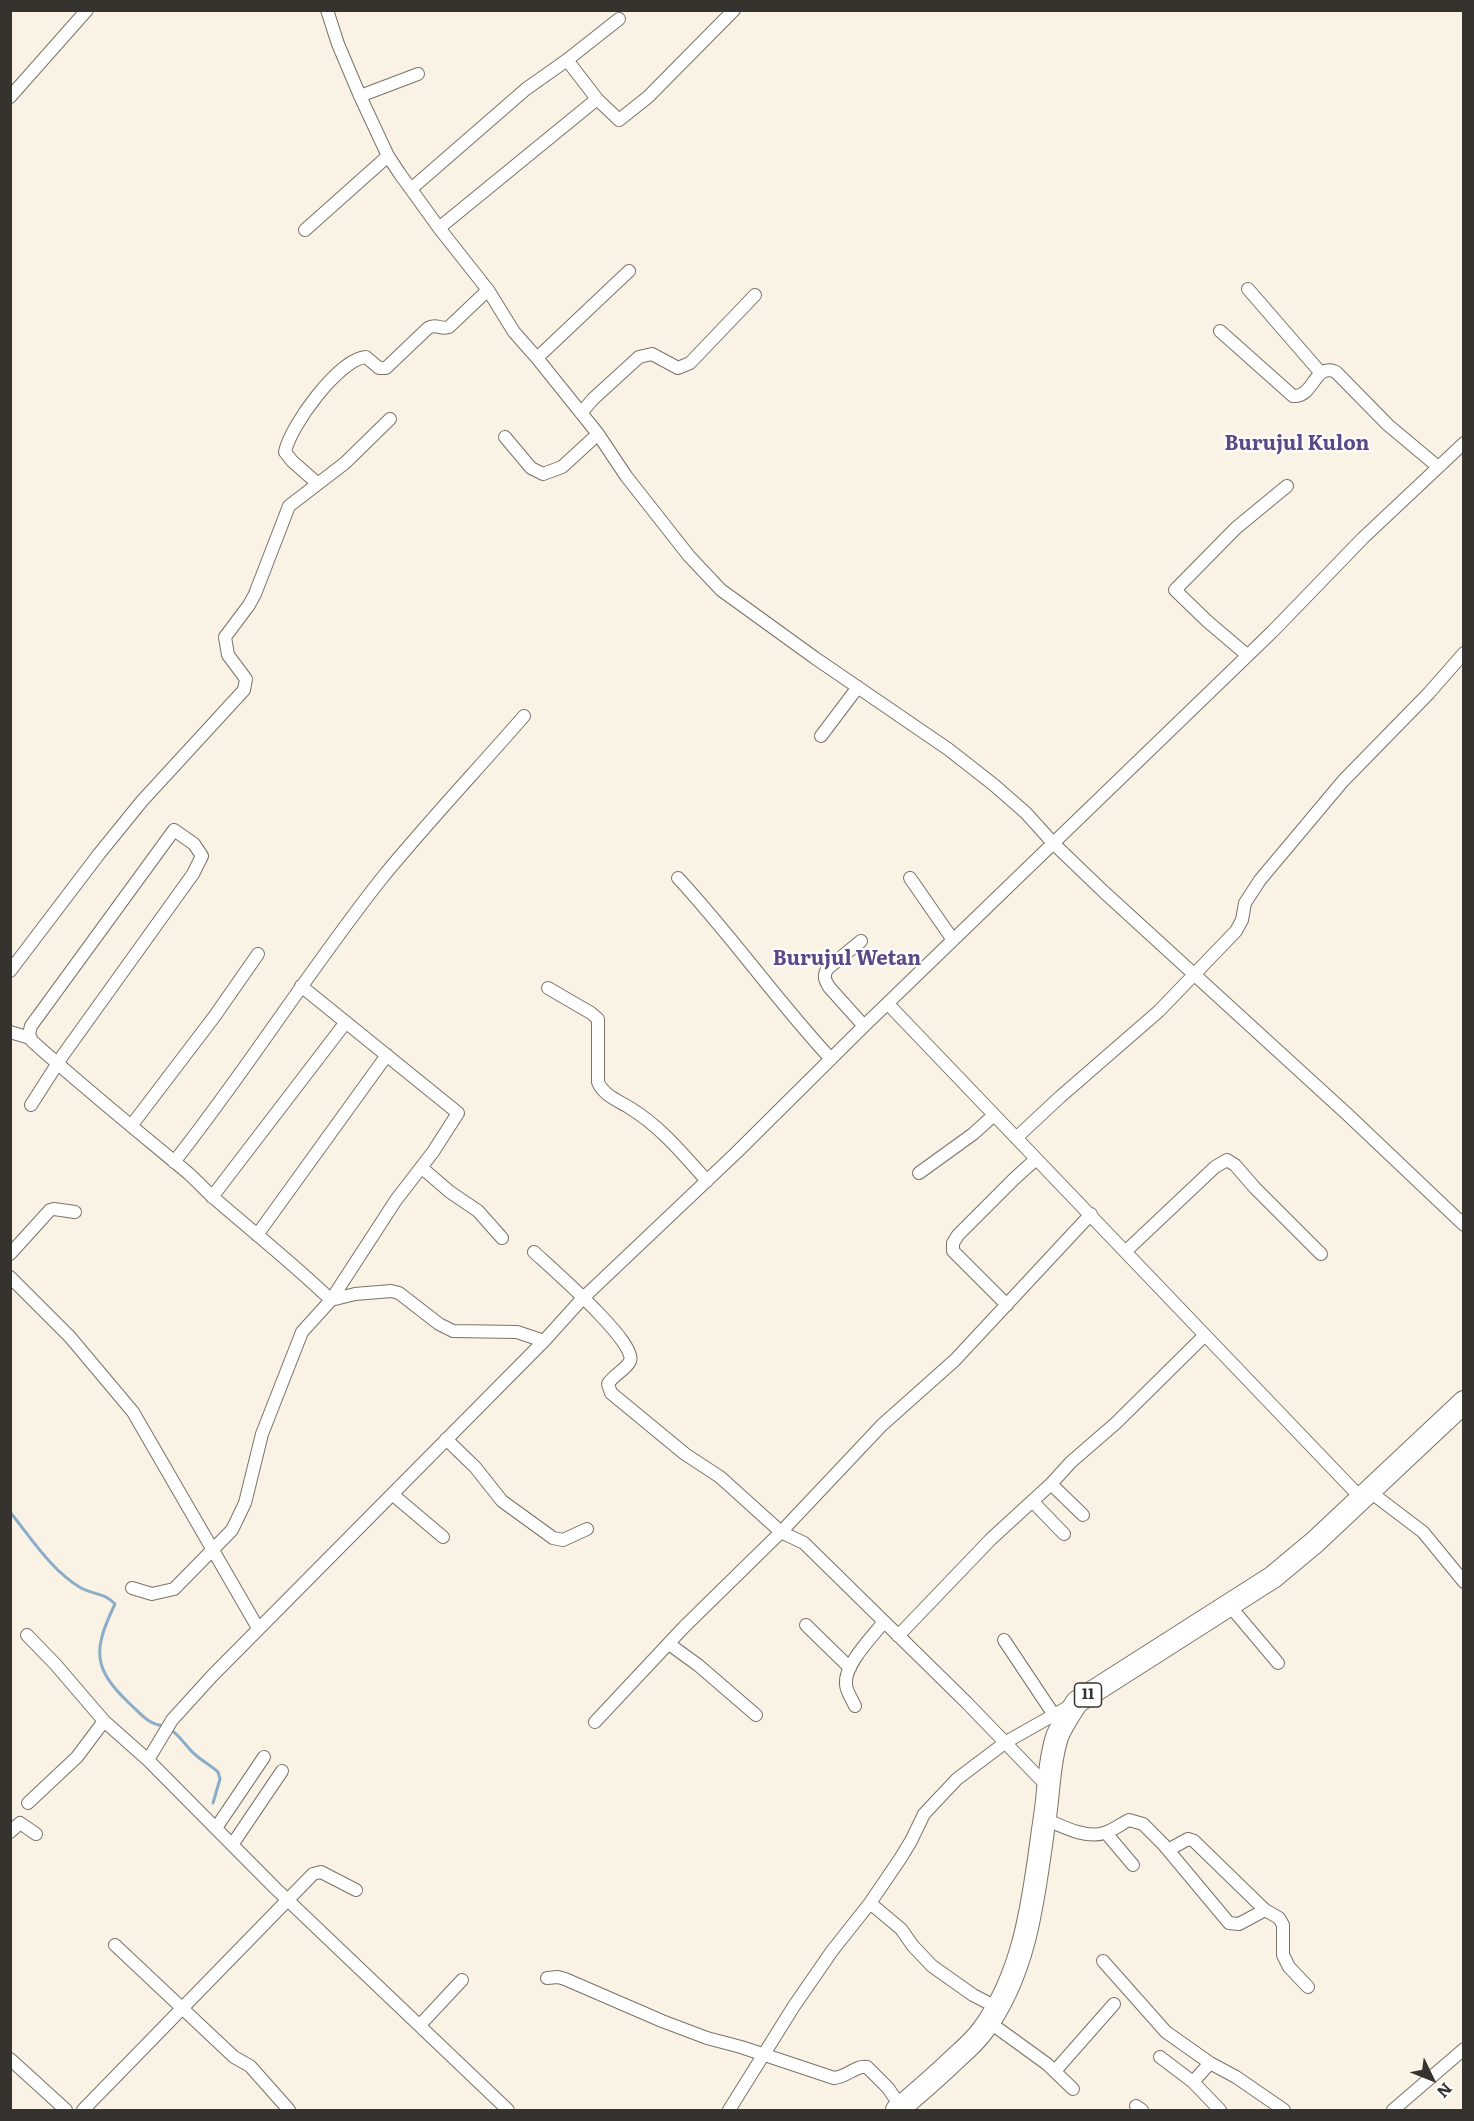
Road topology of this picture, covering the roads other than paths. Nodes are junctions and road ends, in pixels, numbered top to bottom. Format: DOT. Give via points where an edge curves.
graph roads {
  1 [pos="87,10"];
  2 [pos="327,10"];
  3 [pos="734,10"];
  4 [pos="619,19"];
  5 [pos="567,60"];
  6 [pos="418,74"];
  7 [pos="360,96"];
  8 [pos="10,97"];
  9 [pos="597,99"];
  10 [pos="388,156"];
  11 [pos="411,189"];
  12 [pos="439,228"];
  13 [pos="305,230"];
  14 [pos="629,271"];
  15 [pos="1248,289"];
  16 [pos="488,290"];
  17 [pos="755,295"];
  18 [pos="1220,331"];
  19 [pos="537,358"];
  20 [pos="1320,372"];
  21 [pos="581,413"];
  22 [pos="390,419"];
  23 [pos="598,434"];
  24 [pos="505,437"];
  25 [pos="1464,443"];
  26 [pos="1437,466"];
  27 [pos="317,483"];
  28 [pos="1287,486"];
  29 [pos="1464,653"];
  30 [pos="1247,655"];
  31 [pos="858,687"];
  32 [pos="524,716"];
  33 [pos="821,736"];
  34 [pos="1053,843"];
  35 [pos="678,878"];
  36 [pos="910,878"];
  37 [pos="953,940"];
  38 [pos="861,942"];
  39 [pos="258,954"];
  40 [pos="10,971"];
  41 [pos="1194,974"];
  42 [pos="301,986"];
  43 [pos="548,988"];
  44 [pos="888,1004"];
  45 [pos="346,1022"];
  46 [pos="864,1026"];
  47 [pos="10,1032"];
  48 [pos="30,1038"];
  49 [pos="387,1055"];
  50 [pos="831,1059"];
  51 [pos="57,1064"];
  52 [pos="31,1105"];
  53 [pos="994,1115"];
  54 [pos="131,1126"];
  55 [pos="1016,1138"];
  56 [pos="1036,1160"];
  57 [pos="174,1162"];
  58 [pos="422,1168"];
  59 [pos="919,1173"];
  60 [pos="707,1181"];
  61 [pos="212,1197"];
  62 [pos="75,1212"];
  63 [pos="1091,1214"];
  64 [pos="1464,1225"];
  65 [pos="257,1235"];
  66 [pos="502,1238"];
  67 [pos="1126,1251"];
  68 [pos="534,1252"];
  69 [pos="10,1254"];
  70 [pos="1321,1254"];
  71 [pos="10,1277"];
  72 [pos="582,1299"];
  73 [pos="331,1300"];
  74 [pos="1007,1305"];
  75 [pos="1204,1336"];
  76 [pos="544,1341"];
  77 [pos="1463,1403"];
  78 [pos="446,1440"];
  79 [pos="1051,1484"];
  80 [pos="392,1494"];
  81 [pos="1365,1495"];
  82 [pos="1033,1502"];
  83 [pos="1083,1515"];
  84 [pos="587,1529"];
  85 [pos="781,1532"];
  86 [pos="1064,1534"];
  87 [pos="443,1537"];
  88 [pos="213,1552"];
  89 [pos="1464,1582"];
  90 [pos="132,1588"];
  91 [pos="1229,1605"];
  92 [pos="883,1623"];
  93 [pos="807,1625"];
  94 [pos="258,1628"];
  95 [pos="27,1635"];
  96 [pos="898,1636"];
  97 [pos="1004,1640"];
  98 [pos="669,1644"];
  99 [pos="1278,1663"];
  100 [pos="850,1668"];
  101 [pos="1077,1702"];
  102 [pos="855,1706"];
  103 [pos="756,1715"];
  104 [pos="1054,1715"];
  105 [pos="104,1721"];
  106 [pos="595,1722"];
  107 [pos="1005,1742"];
  108 [pos="264,1756"];
  109 [pos="148,1760"];
  110 [pos="282,1770"];
  111 [pos="1048,1787"];
  112 [pos="28,1803"];
  113 [pos="1045,1819"];
  114 [pos="216,1828"];
  115 [pos="10,1832"];
  116 [pos="1106,1833"];
  117 [pos="36,1834"];
  118 [pos="232,1845"];
  119 [pos="1168,1850"];
  120 [pos="1133,1865"];
  121 [pos="356,1890"];
  122 [pos="288,1898"];
  123 [pos="870,1903"];
  124 [pos="1265,1910"];
  125 [pos="115,1945"];
  126 [pos="1103,1961"];
  127 [pos="547,1978"];
  128 [pos="462,1980"];
  129 [pos="1308,1987"];
  130 [pos="1113,2004"];
  131 [pos="182,2008"];
  132 [pos="993,2015"];
  133 [pos="420,2025"];
  134 [pos="1464,2049"];
  135 [pos="764,2055"];
  136 [pos="1160,2057"];
  137 [pos="10,2059"];
  138 [pos="1210,2063"];
  139 [pos="1055,2071"];
  140 [pos="1193,2082"];
  141 [pos="1073,2089"];
  142 [pos="899,2109"];
  143 [pos="66,2110"];
  144 [pos="83,2110"];
  145 [pos="289,2110"];
  146 [pos="508,2110"];
  147 [pos="729,2110"];
  148 [pos="1220,2110"];
  149 [pos="1284,2110"];
  150 [pos="1393,2110"];
  1 -- 8 [label="street"];
  2 -- 7 [label="street"];
  3 -- 9 [label="street" via="648,97 620,119"];
  4 -- 5 [label="street"];
  5 -- 9 [label="street"];
  5 -- 11 [label="street" via="526,89"];
  6 -- 7 [label="street"];
  7 -- 10 [label="street"];
  9 -- 12 [label="street"];
  10 -- 11 [label="street"];
  10 -- 13 [label="street"];
  11 -- 12 [label="street"];
  12 -- 16 [label="street"];
  14 -- 19 [label="street"];
  15 -- 20 [label="street"];
  16 -- 19 [label="street" via="502,316"];
  16 -- 27 [label="street" via="449,327 428,328 386,368 379,368 366,357 360,358 318,395 285,450"];
  17 -- 21 [label="street" via="690,363 678,368 652,354 639,357"];
  18 -- 20 [label="street" via="1293,396 1303,394"];
  19 -- 21 [label="street"];
  20 -- 26 [label="street" via="1336,372 1388,425"];
  21 -- 23 [label="street"];
  22 -- 27 [label="street" via="345,463"];
  23 -- 24 [label="street" via="562,467 543,474 531,468"];
  23 -- 31 [label="street" via="683,549 721,590"];
  25 -- 26 [label="street"];
  26 -- 30 [label="street"];
  27 -- 40 [label="street" via="286,510 255,594 225,637 228,655 246,679 241,696 142,801"];
  28 -- 30 [label="street" via="1236,528 1175,590"];
  29 -- 41 [label="street" via="1329,797 1253,890 1239,926"];
  30 -- 34 [label="street"];
  31 -- 33 [label="street"];
  31 -- 34 [label="street" via="948,748 1026,813"];
  32 -- 42 [label="street" via="383,878"];
  34 -- 37 [label="street"];
  34 -- 41 [label="street"];
  35 -- 50 [label="street"];
  36 -- 37 [label="street"];
  37 -- 44 [label="street"];
  38 -- 46 [label="street" via="824,974 825,981"];
  39 -- 54 [label="street"];
  41 -- 55 [label="street" via="1159,1011"];
  41 -- 64 [label="street"];
  42 -- 45 [label="street"];
  42 -- 57 [label="street"];
  43 -- 60 [label="street" via="598,1019 598,1082 602,1090 655,1126"];
  44 -- 46 [label="street"];
  44 -- 53 [label="street"];
  45 -- 49 [label="street"];
  45 -- 61 [label="street"];
  46 -- 50 [label="street"];
  47 -- 48 [label="street"];
  48 -- 51 [label="street"];
  48 -- 51 [label="street" via="31,1026 174,830 194,844 202,856 193,874"];
  49 -- 58 [label="street" via="458,1113"];
  49 -- 65 [label="street"];
  50 -- 60 [label="street"];
  51 -- 52 [label="street"];
  51 -- 54 [label="street"];
  53 -- 55 [label="street"];
  53 -- 59 [label="street"];
  54 -- 57 [label="street"];
  55 -- 56 [label="street"];
  56 -- 63 [label="street"];
  56 -- 74 [label="street" via="958,1235 952,1246"];
  57 -- 61 [label="street"];
  58 -- 66 [label="street" via="478,1211"];
  58 -- 73 [label="street" via="396,1200"];
  60 -- 72 [label="street"];
  61 -- 65 [label="street"];
  62 -- 69 [label="street" via="50,1210"];
  63 -- 67 [label="street"];
  63 -- 74 [label="street"];
  65 -- 73 [label="street"];
  67 -- 70 [label="street" via="1227,1160"];
  67 -- 75 [label="street"];
  68 -- 72 [label="street"];
  71 -- 88 [label="street" via="70,1337 133,1412"];
  72 -- 76 [label="street"];
  72 -- 85 [label="street" via="609,1324 631,1355 629,1364 610,1380 611,1393 685,1454 720,1477"];
  73 -- 76 [label="street" via="391,1291 453,1331 517,1332"];
  73 -- 88 [label="street" via="302,1332 262,1434 241,1514"];
  74 -- 85 [label="street" via="955,1360 882,1425"];
  75 -- 79 [label="street"];
  75 -- 81 [label="street"];
  76 -- 78 [label="street"];
  77 -- 81 [label="highway, 11"];
  78 -- 80 [label="street"];
  78 -- 84 [label="street" via="475,1467 502,1501 553,1538 563,1539"];
  79 -- 82 [label="street"];
  79 -- 83 [label="street"];
  80 -- 87 [label="street"];
  80 -- 94 [label="street"];
  81 -- 89 [label="street" via="1423,1532"];
  81 -- 91 [label="highway, 11" via="1292,1562"];
  82 -- 86 [label="street"];
  82 -- 96 [label="street" via="991,1539"];
  85 -- 92 [label="street" via="804,1543"];
  85 -- 98 [label="street"];
  88 -- 90 [label="street" via="174,1589 152,1594"];
  88 -- 94 [label="street"];
  91 -- 99 [label="street"];
  91 -- 101 [label="highway, 11"];
  92 -- 96 [label="street"];
  92 -- 100 [label="street"];
  93 -- 100 [label="street"];
  94 -- 109 [label="street" via="172,1720"];
  95 -- 105 [label="street"];
  96 -- 107 [label="street"];
  97 -- 104 [label="street"];
  98 -- 103 [label="street"];
  98 -- 106 [label="street"];
  100 -- 102 [label="street" via="846,1686"];
  101 -- 104 [label="street"];
  101 -- 111 [label="highway, 11" via="1058,1737"];
  104 -- 107 [label="street"];
  105 -- 109 [label="street"];
  105 -- 112 [label="street" via="77,1757"];
  107 -- 111 [label="street"];
  107 -- 123 [label="street" via="957,1779 924,1814"];
  108 -- 114 [label="street"];
  109 -- 114 [label="street"];
  110 -- 118 [label="street"];
  111 -- 113 [label="highway, 11"];
  113 -- 116 [label="street" via="1083,1833"];
  113 -- 132 [label="highway, 11" via="1023,1947"];
  114 -- 118 [label="street"];
  115 -- 117 [label="street" via="20,1823"];
  116 -- 119 [label="street" via="1129,1820 1137,1822"];
  116 -- 120 [label="street"];
  118 -- 122 [label="street"];
  119 -- 124 [label="street" via="1188,1839 1194,1841"];
  119 -- 124 [label="street" via="1229,1923 1239,1924"];
  121 -- 122 [label="street" via="319,1871"];
  122 -- 131 [label="street"];
  122 -- 133 [label="street"];
  123 -- 132 [label="street" via="902,1929 932,1965 974,1995"];
  123 -- 135 [label="street" via="832,1951"];
  124 -- 129 [label="street" via="1283,1925 1283,1955"];
  125 -- 131 [label="street"];
  126 -- 138 [label="street" via="1166,2032"];
  127 -- 135 [label="street" via="565,1979 698,2035"];
  128 -- 133 [label="street"];
  130 -- 139 [label="street"];
  131 -- 144 [label="street"];
  131 -- 145 [label="street" via="234,2057 250,2066"];
  132 -- 139 [label="street"];
  132 -- 142 [label="highway, 11" via="972,2043"];
  133 -- 146 [label="street"];
  134 -- 150 [label="street"];
  135 -- 142 [label="street" via="834,2078 867,2067 888,2088"];
  135 -- 147 [label="street"];
  136 -- 140 [label="street"];
  137 -- 143 [label="street"];
  138 -- 140 [label="street"];
  138 -- 149 [label="street"];
  139 -- 141 [label="street"];
  140 -- 148 [label="street"];
}
